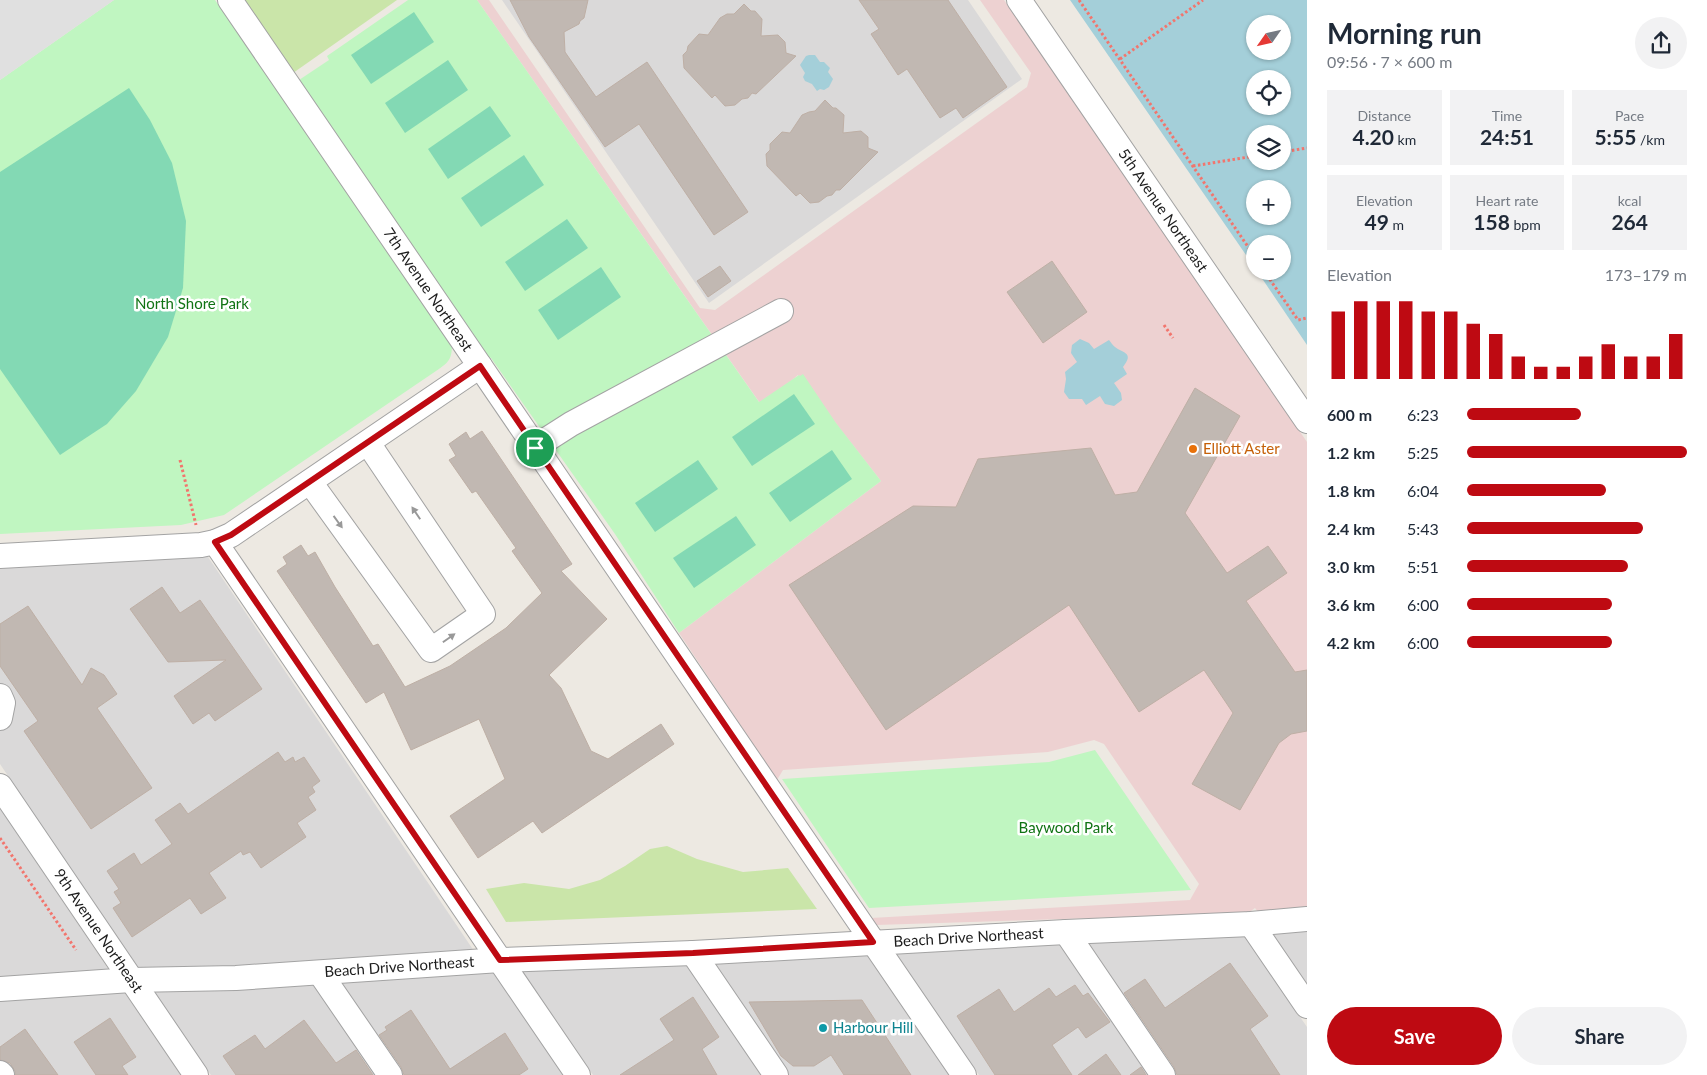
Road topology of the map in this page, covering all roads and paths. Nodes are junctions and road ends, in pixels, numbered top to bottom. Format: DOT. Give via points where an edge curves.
graph roads {
  1 [pos="230,0"];
  2 [pos="1019,0"];
  3 [pos="1079,0"];
  4 [pos="1203,0"];
  5 [pos="1120,59"];
  6 [pos="1307,148"];
  7 [pos="1291,151"];
  8 [pos="1246,157"];
  9 [pos="1193,166"];
  10 [pos="1246,244"];
  11 [pos="1270,280"];
  12 [pos="781,311"];
  13 [pos="1307,318"];
  14 [pos="1164,325"];
  15 [pos="1173,338"];
  16 [pos="480,366"];
  17 [pos="1307,421"];
  18 [pos="368,442"];
  19 [pos="535,448"];
  20 [pos="180,460"];
  21 [pos="310,482"];
  22 [pos="208,543"];
  23 [pos="0,556"];
  24 [pos="0,696"];
  25 [pos="0,718"];
  26 [pos="0,786"];
  27 [pos="0,838"];
  28 [pos="1307,919"];
  29 [pos="1251,924"];
  30 [pos="1066,932"];
  31 [pos="873,942"];
  32 [pos="76,950"];
  33 [pos="693,953"];
  34 [pos="500,960"];
  35 [pos="320,973"];
  36 [pos="131,980"];
  37 [pos="0,989"];
  38 [pos="1307,1006"];
  39 [pos="196,1075"];
  40 [pos="390,1075"];
  41 [pos="578,1075"];
  42 [pos="776,1075"];
  43 [pos="964,1075"];
  44 [pos="1163,1075"];
  1 -- 16 [label="street, 7th Avenue Northeast"];
  2 -- 17 [label="street, 5th Avenue Northeast"];
  3 -- 5 [label="path"];
  4 -- 5 [label="path"];
  5 -- 9 [label="path"];
  6 -- 7 [label="path"];
  8 -- 9 [label="path"];
  9 -- 10 [label="path"];
  11 -- 13 [label="path" via="1298,320"];
  12 -- 19 [label="street" via="571,424"];
  14 -- 15 [label="path"];
  16 -- 18 [label="street"];
  16 -- 19 [label="street, 7th Avenue Northeast"];
  18 -- 21 [label="street"];
  21 -- 18 [label="street, one-way" via="431,650 483,614"];
  19 -- 31 [label="street, 7th Avenue Northeast"];
  20 -- 22 [label="path"];
  21 -- 22 [label="street" via="231,535"];
  22 -- 23 [label="street"];
  22 -- 34 [label="street"];
  24 -- 25 [label="street" via="3,703"];
  26 -- 36 [label="street, 9th Avenue Northeast"];
  27 -- 32 [label="path"];
  28 -- 29 [label="street, Beach Drive Northeast"];
  29 -- 30 [label="street, Beach Drive Northeast"];
  29 -- 38 [label="street"];
  30 -- 31 [label="street, Beach Drive Northeast"];
  30 -- 44 [label="street"];
  31 -- 33 [label="street, Beach Drive Northeast"];
  31 -- 43 [label="street, 7th Avenue Northeast"];
  33 -- 34 [label="street, Beach Drive Northeast"];
  33 -- 42 [label="street"];
  34 -- 35 [label="street, Beach Drive Northeast"];
  34 -- 41 [label="street"];
  35 -- 36 [label="street, Beach Drive Northeast"];
  35 -- 40 [label="street"];
  36 -- 37 [label="street, Beach Drive Northeast"];
  36 -- 39 [label="street, 9th Avenue Northeast"];
}
